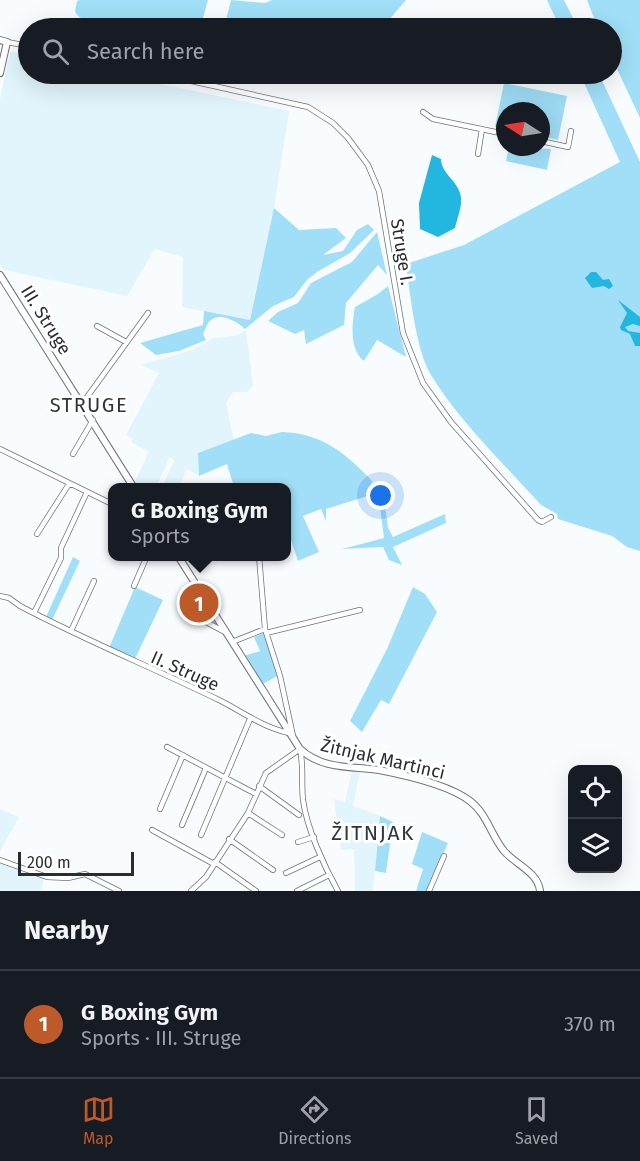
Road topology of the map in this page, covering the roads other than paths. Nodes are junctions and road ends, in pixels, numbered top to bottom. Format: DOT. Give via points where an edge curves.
graph roads {
  1 [pos="3,41"];
  2 [pos="18,44"];
  3 [pos="0,73"];
  4 [pos="205,84"];
  5 [pos="423,112"];
  6 [pos="482,129"];
  7 [pos="571,131"];
  8 [pos="496,132"];
  9 [pos="550,143"];
  10 [pos="478,154"];
  11 [pos="0,275"];
  12 [pos="148,313"];
  13 [pos="97,326"];
  14 [pos="126,342"];
  15 [pos="82,404"];
  16 [pos="93,420"];
  17 [pos="0,449"];
  18 [pos="73,454"];
  19 [pos="131,483"];
  20 [pos="69,484"];
  21 [pos="87,492"];
  22 [pos="108,502"];
  23 [pos="551,517"];
  24 [pos="36,534"];
  25 [pos="145,561"];
  26 [pos="181,561"];
  27 [pos="259,561"];
  28 [pos="94,581"];
  29 [pos="134,586"];
  30 [pos="0,596"];
  31 [pos="360,610"];
  32 [pos="187,612"];
  33 [pos="34,613"];
  34 [pos="71,631"];
  35 [pos="265,631"];
  36 [pos="225,632"];
  37 [pos="232,642"];
  38 [pos="250,719"];
  39 [pos="289,733"];
  40 [pos="294,741"];
  41 [pos="167,747"];
  42 [pos="300,749"];
  43 [pos="183,755"];
  44 [pos="206,768"];
  45 [pos="225,779"];
  46 [pos="259,786"];
  47 [pos="255,794"];
  48 [pos="160,809"];
  49 [pos="248,813"];
  50 [pos="299,815"];
  51 [pos="182,825"];
  52 [pos="152,830"];
  53 [pos="201,835"];
  54 [pos="282,836"];
  55 [pos="314,837"];
  56 [pos="229,839"];
  57 [pos="298,842"];
  58 [pos="444,856"];
  59 [pos="320,857"];
  60 [pos="0,860"];
  61 [pos="215,863"];
  62 [pos="273,870"];
  63 [pos="286,873"];
  64 [pos="329,875"];
  65 [pos="119,891"];
  66 [pos="190,891"];
  67 [pos="256,891"];
  68 [pos="297,891"];
  69 [pos="338,891"];
  70 [pos="429,891"];
  71 [pos="540,891"];
  1 -- 2 [label="street"];
  1 -- 3 [label="street"];
  4 -- 23 [label="street, Struge I." via="308,107 348,138 368,165 379,191 403,333 423,383 451,422 538,520"];
  5 -- 6 [label="street" via="433,119"];
  6 -- 8 [label="street"];
  6 -- 10 [label="street"];
  7 -- 9 [label="street" via="568,147"];
  11 -- 15 [label="street, III. Struge"];
  12 -- 14 [label="street"];
  13 -- 14 [label="street"];
  14 -- 15 [label="street"];
  15 -- 16 [label="street"];
  16 -- 18 [label="street"];
  16 -- 19 [label="street"];
  17 -- 20 [label="street"];
  20 -- 21 [label="street"];
  20 -- 24 [label="street"];
  21 -- 22 [label="street"];
  21 -- 33 [label="street"];
  25 -- 29 [label="street"];
  26 -- 36 [label="street"];
  27 -- 35 [label="street, Žitnjak Martinci"];
  28 -- 34 [label="street"];
  30 -- 33 [label="street, II. Struge"];
  31 -- 35 [label="street"];
  32 -- 36 [label="street"];
  33 -- 34 [label="street, II. Struge"];
  34 -- 38 [label="street, II. Struge"];
  35 -- 37 [label="street"];
  35 -- 40 [label="street, Žitnjak Martinci" via="280,676"];
  36 -- 37 [label="street"];
  37 -- 39 [label="street"];
  38 -- 39 [label="street, II. Struge"];
  38 -- 45 [label="street"];
  39 -- 40 [label="street"];
  40 -- 42 [label="street, Žitnjak Martinci"];
  41 -- 43 [label="street"];
  42 -- 46 [label="street" via="268,770"];
  42 -- 55 [label="street" via="303,802"];
  42 -- 71 [label="street, Žitnjak Martinci" via="326,765 380,770 462,795 481,812 504,850 535,878"];
  43 -- 44 [label="street"];
  43 -- 48 [label="street"];
  44 -- 45 [label="street"];
  44 -- 51 [label="street"];
  45 -- 47 [label="street"];
  45 -- 53 [label="street"];
  46 -- 47 [label="street"];
  46 -- 50 [label="street"];
  47 -- 49 [label="street"];
  49 -- 54 [label="street"];
  49 -- 56 [label="street"];
  52 -- 61 [label="street"];
  55 -- 57 [label="street"];
  55 -- 59 [label="street"];
  56 -- 61 [label="street"];
  56 -- 62 [label="street"];
  58 -- 70 [label="street"];
  59 -- 63 [label="street"];
  59 -- 64 [label="street"];
  60 -- 65 [label="street" via="47,877 85,874"];
  61 -- 66 [label="street"];
  61 -- 67 [label="street"];
  64 -- 68 [label="street"];
  64 -- 69 [label="street"];
}
